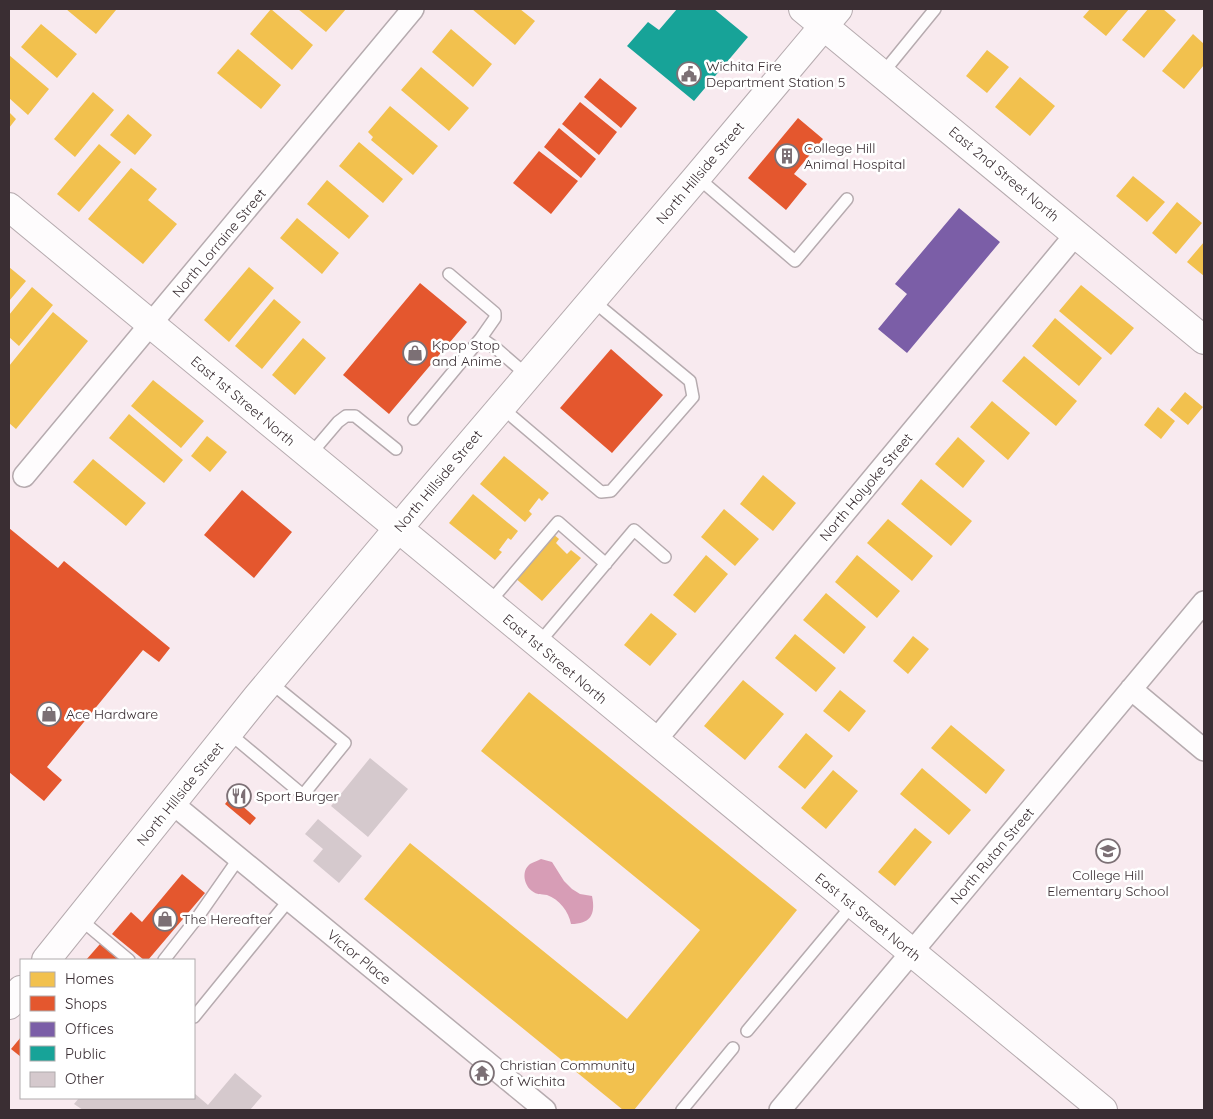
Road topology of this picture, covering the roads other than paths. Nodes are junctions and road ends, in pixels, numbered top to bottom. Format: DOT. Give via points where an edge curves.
graph roads {
  1 [pos="412,9"];
  2 [pos="934,9"];
  3 [pos="822,14"];
  4 [pos="882,74"];
  5 [pos="697,177"];
  6 [pos="848,199"];
  7 [pos="9,207"];
  8 [pos="1076,234"];
  9 [pos="449,274"];
  10 [pos="592,300"];
  11 [pos="150,325"];
  12 [pos="480,338"];
  13 [pos="1204,340"];
  14 [pos="528,376"];
  15 [pos="501,407"];
  16 [pos="414,420"];
  17 [pos="396,449"];
  18 [pos="309,456"];
  19 [pos="24,476"];
  20 [pos="398,529"];
  21 [pos="665,557"];
  22 [pos="606,564"];
  23 [pos="1204,602"];
  24 [pos="488,604"];
  25 [pos="538,644"];
  26 [pos="270,682"];
  27 [pos="1131,690"];
  28 [pos="229,733"];
  29 [pos="655,741"];
  30 [pos="1204,750"];
  31 [pos="172,804"];
  32 [pos="239,858"];
  33 [pos="289,900"];
  34 [pos="852,904"];
  35 [pos="80,919"];
  36 [pos="912,953"];
  37 [pos="47,959"];
  38 [pos="128,959"];
  39 [pos="165,959"];
  40 [pos="20,991"];
  41 [pos="9,1005"];
  42 [pos="195,1016"];
  43 [pos="747,1031"];
  44 [pos="733,1048"];
  45 [pos="545,1110"];
  46 [pos="682,1110"];
  47 [pos="780,1110"];
  48 [pos="1102,1110"];
  1 -- 11 [label="street, North Lorraine Street"];
  2 -- 4 [label="lane"];
  3 -- 4 [label="street, East 2nd Street North"];
  3 -- 5 [label="street, North Hillside Street"];
  4 -- 8 [label="street, East 2nd Street North"];
  5 -- 6 [label="lane" via="795,261"];
  5 -- 10 [label="street, North Hillside Street"];
  7 -- 11 [label="street, East 1st Street North"];
  8 -- 13 [label="street, East 2nd Street North"];
  8 -- 29 [label="street, North Holyoke Street"];
  9 -- 12 [label="lane" via="495,314"];
  10 -- 14 [label="street, North Hillside Street"];
  10 -- 15 [label="lane" via="690,381 693,397 611,491 601,492"];
  11 -- 18 [label="street, East 1st Street North"];
  11 -- 19 [label="street, North Lorraine Street"];
  12 -- 14 [label="lane"];
  12 -- 16 [label="lane"];
  14 -- 15 [label="street, North Hillside Street"];
  15 -- 20 [label="street, North Hillside Street"];
  17 -- 18 [label="lane" via="355,416 346,416"];
  18 -- 20 [label="street, East 1st Street North"];
  20 -- 24 [label="street, East 1st Street North"];
  20 -- 26 [label="street, North Hillside Street"];
  21 -- 22 [label="lane" via="634,530"];
  22 -- 24 [label="lane" via="558,522"];
  22 -- 25 [label="lane"];
  23 -- 27 [label="street, North Rutan Street"];
  24 -- 25 [label="street, East 1st Street North"];
  25 -- 29 [label="street, East 1st Street North"];
  26 -- 28 [label="street, North Hillside Street"];
  26 -- 28 [label="lane" via="344,743 303,794"];
  27 -- 30 [label="street"];
  27 -- 36 [label="street, North Rutan Street"];
  28 -- 31 [label="street, North Hillside Street"];
  29 -- 34 [label="street, East 1st Street North"];
  31 -- 32 [label="street, Victor Place"];
  31 -- 35 [label="street, North Hillside Street"];
  32 -- 33 [label="street, Victor Place"];
  32 -- 39 [label="lane"];
  33 -- 42 [label="lane"];
  33 -- 45 [label="street, Victor Place"];
  34 -- 36 [label="street, East 1st Street North"];
  34 -- 43 [label="lane"];
  35 -- 37 [label="street, North Hillside Street"];
  35 -- 38 [label="lane"];
  36 -- 47 [label="street, North Rutan Street"];
  36 -- 48 [label="street, East 1st Street North"];
  40 -- 41 [label="street"];
  44 -- 46 [label="lane"];
}
